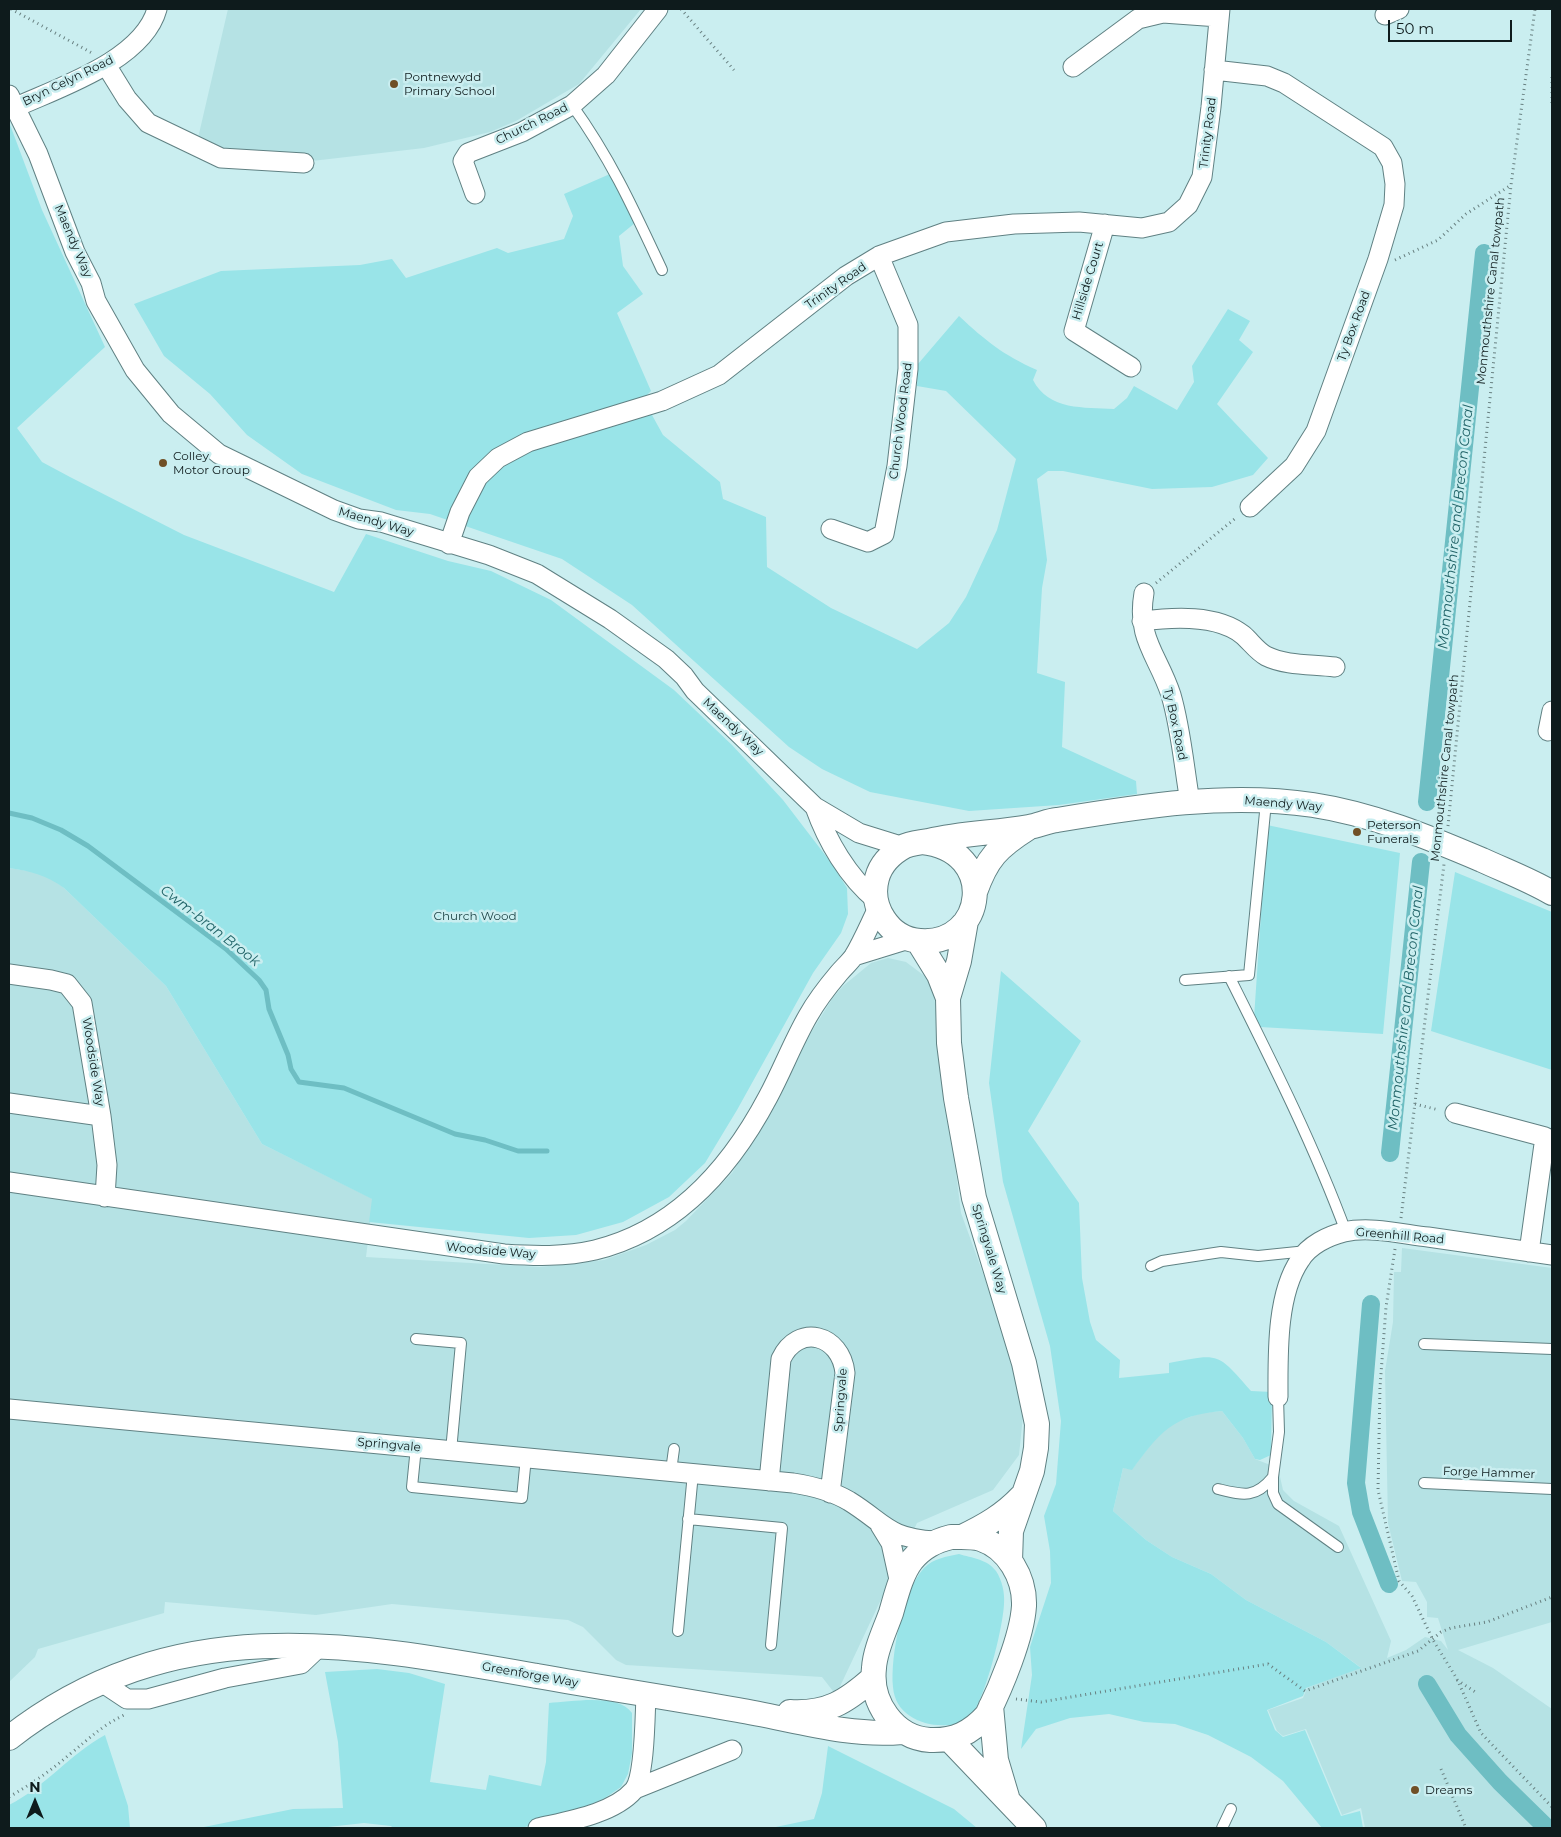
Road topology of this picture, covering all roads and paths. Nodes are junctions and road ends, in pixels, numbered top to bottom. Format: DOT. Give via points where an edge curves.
graph roads {
  1 [pos="12,9"];
  2 [pos="157,9"];
  3 [pos="658,9"];
  4 [pos="681,9"];
  5 [pos="1535,9"];
  6 [pos="1220,13"];
  7 [pos="108,63"];
  8 [pos="1073,67"];
  9 [pos="734,70"];
  10 [pos="1214,70"];
  11 [pos="1552,76"];
  12 [pos="12,101"];
  13 [pos="1552,103"];
  14 [pos="572,105"];
  15 [pos="304,162"];
  16 [pos="1510,185"];
  17 [pos="475,194"];
  18 [pos="1105,224"];
  19 [pos="879,256"];
  20 [pos="662,270"];
  21 [pos="1374,270"];
  22 [pos="1131,367"];
  23 [pos="1250,507"];
  24 [pos="831,529"];
  25 [pos="449,544"];
  26 [pos="1144,593"];
  27 [pos="1142,621"];
  28 [pos="1335,667"];
  29 [pos="1552,711"];
  30 [pos="1548,731"];
  31 [pos="1190,802"];
  32 [pos="1266,802"];
  33 [pos="815,807"];
  34 [pos="1030,827"];
  35 [pos="913,844"];
  36 [pos="1446,845"];
  37 [pos="975,892"];
  38 [pos="1552,893"];
  39 [pos="877,904"];
  40 [pos="966,921"];
  41 [pos="914,940"];
  42 [pos="854,956"];
  43 [pos="9,974"];
  44 [pos="1229,976"];
  45 [pos="1185,980"];
  46 [pos="948,998"];
  47 [pos="9,1103"];
  48 [pos="1416,1104"];
  49 [pos="1455,1113"];
  50 [pos="101,1116"];
  51 [pos="9,1182"];
  52 [pos="105,1196"];
  53 [pos="1346,1232"];
  54 [pos="1398,1233"];
  55 [pos="1308,1250"];
  56 [pos="1528,1252"];
  57 [pos="1552,1256"];
  58 [pos="1151,1266"];
  59 [pos="416,1339"];
  60 [pos="1424,1344"];
  61 [pos="1552,1349"];
  62 [pos="1278,1397"];
  63 [pos="9,1409"];
  64 [pos="416,1447"];
  65 [pos="674,1449"];
  66 [pos="451,1450"];
  67 [pos="526,1457"];
  68 [pos="671,1471"];
  69 [pos="693,1473"];
  70 [pos="1273,1478"];
  71 [pos="769,1480"];
  72 [pos="1424,1483"];
  73 [pos="1218,1488"];
  74 [pos="1552,1489"];
  75 [pos="830,1493"];
  76 [pos="1022,1495"];
  77 [pos="688,1519"];
  78 [pos="880,1525"];
  79 [pos="962,1537"];
  80 [pos="936,1541"];
  81 [pos="1338,1547"];
  82 [pos="1010,1561"];
  83 [pos="900,1584"];
  84 [pos="1552,1596"];
  85 [pos="678,1631"];
  86 [pos="1434,1640"];
  87 [pos="771,1645"];
  88 [pos="320,1646"];
  89 [pos="873,1678"];
  90 [pos="1457,1679"];
  91 [pos="100,1681"];
  92 [pos="1477,1693"];
  93 [pos="646,1695"];
  94 [pos="136,1701"];
  95 [pos="994,1701"];
  96 [pos="738,1710"];
  97 [pos="902,1732"];
  98 [pos="9,1738"];
  99 [pos="950,1739"];
  100 [pos="732,1750"];
  101 [pos="1441,1769"];
  102 [pos="635,1789"];
  103 [pos="9,1797"];
  104 [pos="1010,1803"];
  105 [pos="1552,1807"];
  106 [pos="1231,1809"];
  107 [pos="538,1828"];
  108 [pos="1034,1828"];
  109 [pos="1222,1828"];
  110 [pos="1466,1828"];
  1 -- 7 [label="path"];
  2 -- 7 [label="street, Bryn Celyn Road" via="134,44"];
  3 -- 14 [label="street, Church Road" via="606,75"];
  4 -- 9 [label="path"];
  5 -- 16 [label="path, Monmouthshire Canal towpath"];
  6 -- 8 [label="street" via="1163,13 1138,19"];
  6 -- 10 [label="street, Trinity Road"];
  7 -- 12 [label="street, Bryn Celyn Road"];
  7 -- 15 [label="street" via="127,99 148,123 221,158"];
  10 -- 18 [label="street, Trinity Road" via="1202,177 1188,205 1169,222 1142,228"];
  10 -- 21 [label="street, Ty Box Road" via="1268,76 1284,83 1383,147 1392,163 1394,205"];
  11 -- 13 [label="path"];
  12 -- 25 [label="street, Maendy Way" via="38,154 96,301 135,370 171,414 219,454 334,510"];
  14 -- 17 [label="street, Church Road" via="522,132 468,153 463,161"];
  14 -- 20 [label="lane" via="599,141"];
  16 -- 21 [label="path" via="1466,214 1438,240"];
  16 -- 36 [label="path, Monmouthshire Canal towpath"];
  18 -- 19 [label="street, Trinity Road" via="1014,224 946,232"];
  18 -- 22 [label="street, Hillside Court" via="1074,331"];
  19 -- 24 [label="street, Church Wood Road" via="908,325 908,369 897,466 884,534 868,542"];
  19 -- 25 [label="street, Trinity Road" via="846,276 719,375 662,401 528,442 498,458 478,477 460,512"];
  21 -- 23 [label="street, Ty Box Road" via="1316,431 1294,466"];
  23 -- 26 [label="path"];
  25 -- 33 [label="street, Maendy Way" via="537,574 610,619 684,676 695,691"];
  26 -- 27 [label="street, Ty Box Road"];
  27 -- 28 [label="street" via="1164,618 1212,622 1244,635 1266,656"];
  27 -- 31 [label="street, Ty Box Road" via="1146,642 1171,697"];
  29 -- 30 [label="street"];
  31 -- 32 [label="street, Maendy Way"];
  31 -- 34 [label="street, Maendy Way" via="1054,820"];
  32 -- 36 [label="street, Maendy Way" via="1312,805 1366,817"];
  32 -- 44 [label="lane" via="1249,974"];
  33 -- 35 [label="street, Maendy Way" via="859,833"];
  33 -- 39 [label="street, Maendy Way" via="822,827 860,887"];
  34 -- 35 [label="street, Maendy Way" via="956,835"];
  34 -- 37 [label="street, Maendy Way" via="1006,842 983,868"];
  35 -- 37 [label="street, Maendy Way" via="938,844 953,851 965,862"];
  35 -- 39 [label="street, Maendy Way" via="891,855 883,865 876,882"];
  36 -- 38 [label="street, Maendy Way"];
  36 -- 48 [label="path, Monmouthshire Canal towpath"];
  37 -- 40 [label="street, Maendy Way" via="973,907"];
  39 -- 41 [label="street, Maendy Way" via="885,922 896,932"];
  39 -- 42 [label="street, Woodside Way"];
  40 -- 41 [label="street" via="945,938"];
  40 -- 46 [label="street, Springvale Way"];
  41 -- 42 [label="street"];
  41 -- 46 [label="street, Springvale Way" via="939,975"];
  42 -- 52 [label="street, Woodside Way" via="808,1016 767,1098 719,1172 678,1212 624,1242 564,1254 504,1254"];
  43 -- 50 [label="street, Woodside Way" via="66,984 79,998 85,1015"];
  44 -- 45 [label="lane"];
  44 -- 53 [label="lane" via="1321,1166"];
  46 -- 76 [label="street, Springvale Way" via="949,1043 974,1198 1024,1363 1036,1424 1032,1471"];
  47 -- 50 [label="street, Woodside Way"];
  48 -- 49 [label="path"];
  48 -- 54 [label="path, Monmouthshire Canal towpath"];
  49 -- 56 [label="street" via="1545,1137"];
  50 -- 52 [label="street, Woodside Way" via="107,1165"];
  51 -- 52 [label="street, Woodside Way"];
  53 -- 54 [label="street, Greenhill Road"];
  53 -- 55 [label="street, Greenhill Road" via="1319,1242"];
  54 -- 56 [label="street, Greenhill Road"];
  54 -- 86 [label="path, Monmouthshire Canal towpath" via="1386,1307 1380,1387 1378,1490 1398,1581 1412,1596"];
  55 -- 58 [label="lane" via="1258,1256 1221,1252 1162,1261"];
  55 -- 62 [label="street, Greenhill Road" via="1296,1265 1287,1290 1278,1353"];
  56 -- 57 [label="street, Greenhill Road"];
  59 -- 66 [label="lane" via="461,1343"];
  60 -- 61 [label="lane"];
  62 -- 70 [label="lane" via="1279,1432"];
  63 -- 64 [label="street, Springvale"];
  64 -- 66 [label="street, Springvale"];
  64 -- 67 [label="lane" via="412,1487 522,1498"];
  65 -- 68 [label="lane"];
  66 -- 67 [label="street, Springvale"];
  67 -- 68 [label="street, Springvale"];
  68 -- 69 [label="street, Springvale"];
  69 -- 71 [label="street, Springvale"];
  69 -- 77 [label="lane"];
  70 -- 73 [label="lane" via="1262,1489 1250,1494"];
  70 -- 81 [label="lane" via="1273,1493 1278,1504"];
  71 -- 75 [label="street, Springvale" via="811,1486"];
  71 -- 75 [label="street, Springvale" via="781,1359 794,1342 803,1338 824,1339 833,1345 844,1362 845,1372"];
  72 -- 74 [label="lane, Forge Hammer"];
  75 -- 78 [label="street, Springvale" via="848,1501"];
  76 -- 79 [label="street, Springvale Way" via="1010,1509 988,1525"];
  76 -- 82 [label="street, Springvale Way" via="1011,1531"];
  77 -- 85 [label="lane"];
  77 -- 87 [label="lane" via="782,1528"];
  78 -- 80 [label="street, Springvale" via="912,1540"];
  78 -- 83 [label="street, Springvale" via="891,1543"];
  79 -- 80 [label="street, Greenforge Way"];
  79 -- 82 [label="street, Greenforge Way" via="980,1538 997,1546"];
  80 -- 83 [label="street, Greenforge Way" via="911,1562"];
  82 -- 95 [label="street, Greenforge Way" via="1022,1586 1024,1606 1014,1647"];
  83 -- 89 [label="street, Greenforge Way" via="874,1665"];
  84 -- 86 [label="path" via="1487,1622 1451,1628"];
  86 -- 90 [label="path, Monmouthshire Canal towpath"];
  86 -- 95 [label="path" via="1418,1651 1305,1691 1268,1664 1041,1702"];
  88 -- 91 [label="street, Greenforge Way" via="222,1648 138,1666"];
  88 -- 93 [label="street, Greenforge Way" via="394,1653"];
  88 -- 94 [label="street" via="301,1664 225,1678"];
  89 -- 96 [label="street, Greenforge Way" via="849,1699 819,1710"];
  89 -- 97 [label="street, Greenforge Way" via="880,1705"];
  90 -- 92 [label="path"];
  90 -- 105 [label="path, Monmouthshire Canal towpath" via="1481,1733"];
  91 -- 94 [label="street" via="116,1694"];
  91 -- 98 [label="street, Greenforge Way" via="34,1718"];
  93 -- 96 [label="street, Greenforge Way"];
  93 -- 102 [label="street" via="642,1762"];
  94 -- 103 [label="path" via="129,1712 94,1732 38,1780"];
  95 -- 99 [label="street, Greenforge Way" via="979,1724 969,1732"];
  95 -- 104 [label="street, Greenforge Way" via="996,1760"];
  96 -- 97 [label="street, Greenforge Way" via="814,1726 881,1734"];
  97 -- 99 [label="street, Greenforge Way" via="922,1740"];
  99 -- 104 [label="street, Greenforge Way"];
  100 -- 102 [label="street"];
  101 -- 110 [label="path"];
  102 -- 107 [label="street" via="592,1815"];
  104 -- 108 [label="street, Greenforge Way"];
  106 -- 109 [label="lane"];
}
